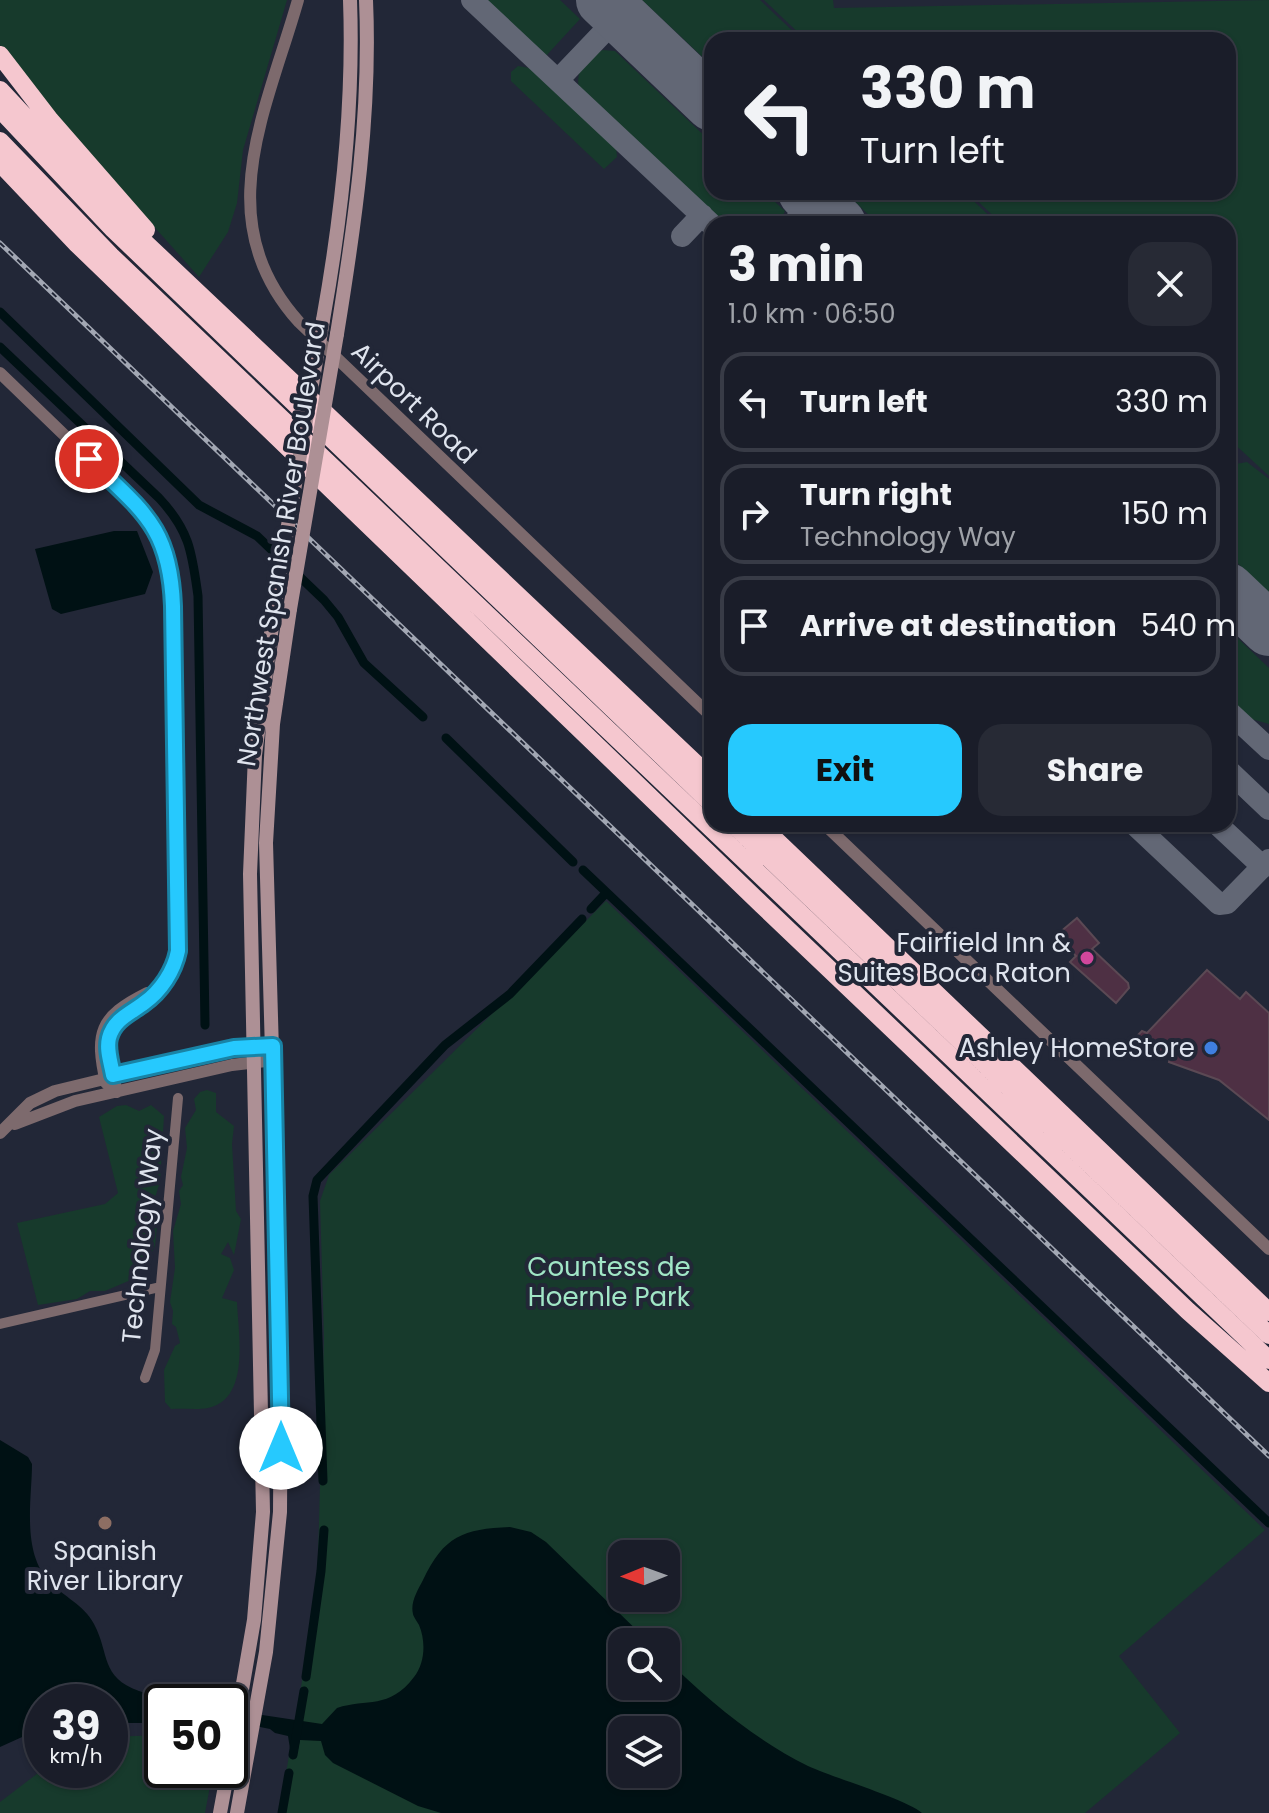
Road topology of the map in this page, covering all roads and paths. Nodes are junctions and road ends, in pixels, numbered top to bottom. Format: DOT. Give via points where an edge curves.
graph roads {
  1 [pos="298,0"];
  2 [pos="350,0"];
  3 [pos="366,0"];
  4 [pos="0,55"];
  5 [pos="0,90"];
  6 [pos="0,109"];
  7 [pos="0,141"];
  8 [pos="0,163"];
  9 [pos="185,279"];
  10 [pos="0,373"];
  11 [pos="704,709"];
  12 [pos="704,771"];
  13 [pos="704,796"];
  14 [pos="692,810"];
  15 [pos="704,821"];
  16 [pos="704,826"];
  17 [pos="708,832"];
  18 [pos="715,832"];
  19 [pos="741,832"];
  20 [pos="767,832"];
  21 [pos="832,832"];
  22 [pos="762,905"];
  23 [pos="858,944"];
  24 [pos="973,1027"];
  25 [pos="253,1046"];
  26 [pos="273,1053"];
  27 [pos="253,1062"];
  28 [pos="109,1076"];
  29 [pos="112,1093"];
  30 [pos="178,1098"];
  31 [pos="1,1132"];
  32 [pos="1269,1249"];
  33 [pos="160,1287"];
  34 [pos="1269,1312"];
  35 [pos="0,1324"];
  36 [pos="1269,1335"];
  37 [pos="1269,1360"];
  38 [pos="145,1378"];
  39 [pos="1269,1383"];
  40 [pos="263,1505"];
  41 [pos="280,1505"];
  42 [pos="244,1684"];
  43 [pos="225,1788"];
  44 [pos="220,1813"];
  45 [pos="237,1813"];
  1 -- 11 [label="street, Airport Road" via="256,140 248,190 255,245 276,292 299,322"];
  2 -- 25 [label="main road, Northwest Spanish River Boulevard, bridge" via="342,202 261,697 251,813"];
  3 -- 26 [label="main road, Northwest Spanish River Boulevard, bridge" via="356,212 275,709 267,813"];
  4 -- 9 [label="highway"];
  5 -- 9 [label="highway" via="80,178"];
  6 -- 13 [label="highway" via="113,229"];
  7 -- 14 [label="highway" via="111,256"];
  8 -- 22 [label="highway" via="87,254"];
  9 -- 12 [label="highway"];
  10 -- 28 [label="street" via="144,512 168,557 179,936 174,965 161,987 117,1010 104,1025 99,1046"];
  14 -- 15 [label="highway"];
  14 -- 16 [label="highway"];
  17 -- 22 [label="highway"];
  18 -- 37 [label="highway"];
  19 -- 23 [label="highway"];
  20 -- 24 [label="highway"];
  21 -- 32 [label="street"];
  22 -- 39 [label="highway"];
  23 -- 24 [label="highway"];
  23 -- 36 [label="highway"];
  24 -- 34 [label="highway"];
  25 -- 26 [label="street"];
  25 -- 27 [label="main road, Northwest Spanish River Boulevard"];
  25 -- 28 [label="street"];
  26 -- 27 [label="street"];
  26 -- 41 [label="main road, Northwest Spanish River Boulevard"];
  27 -- 29 [label="street"];
  27 -- 40 [label="main road, Northwest Spanish River Boulevard"];
  28 -- 29 [label="street"];
  28 -- 31 [label="street" via="37,1099"];
  29 -- 31 [label="street" via="40,1112"];
  30 -- 33 [label="street, Technology Way"];
  33 -- 35 [label="street"];
  33 -- 38 [label="street, Technology Way" via="155,1350"];
  40 -- 41 [label="main road"];
  40 -- 42 [label="main road, Northwest Spanish River Boulevard"];
  41 -- 45 [label="main road, Northwest Spanish River Boulevard" via="270,1625"];
  43 -- 44 [label="main road"];
}
